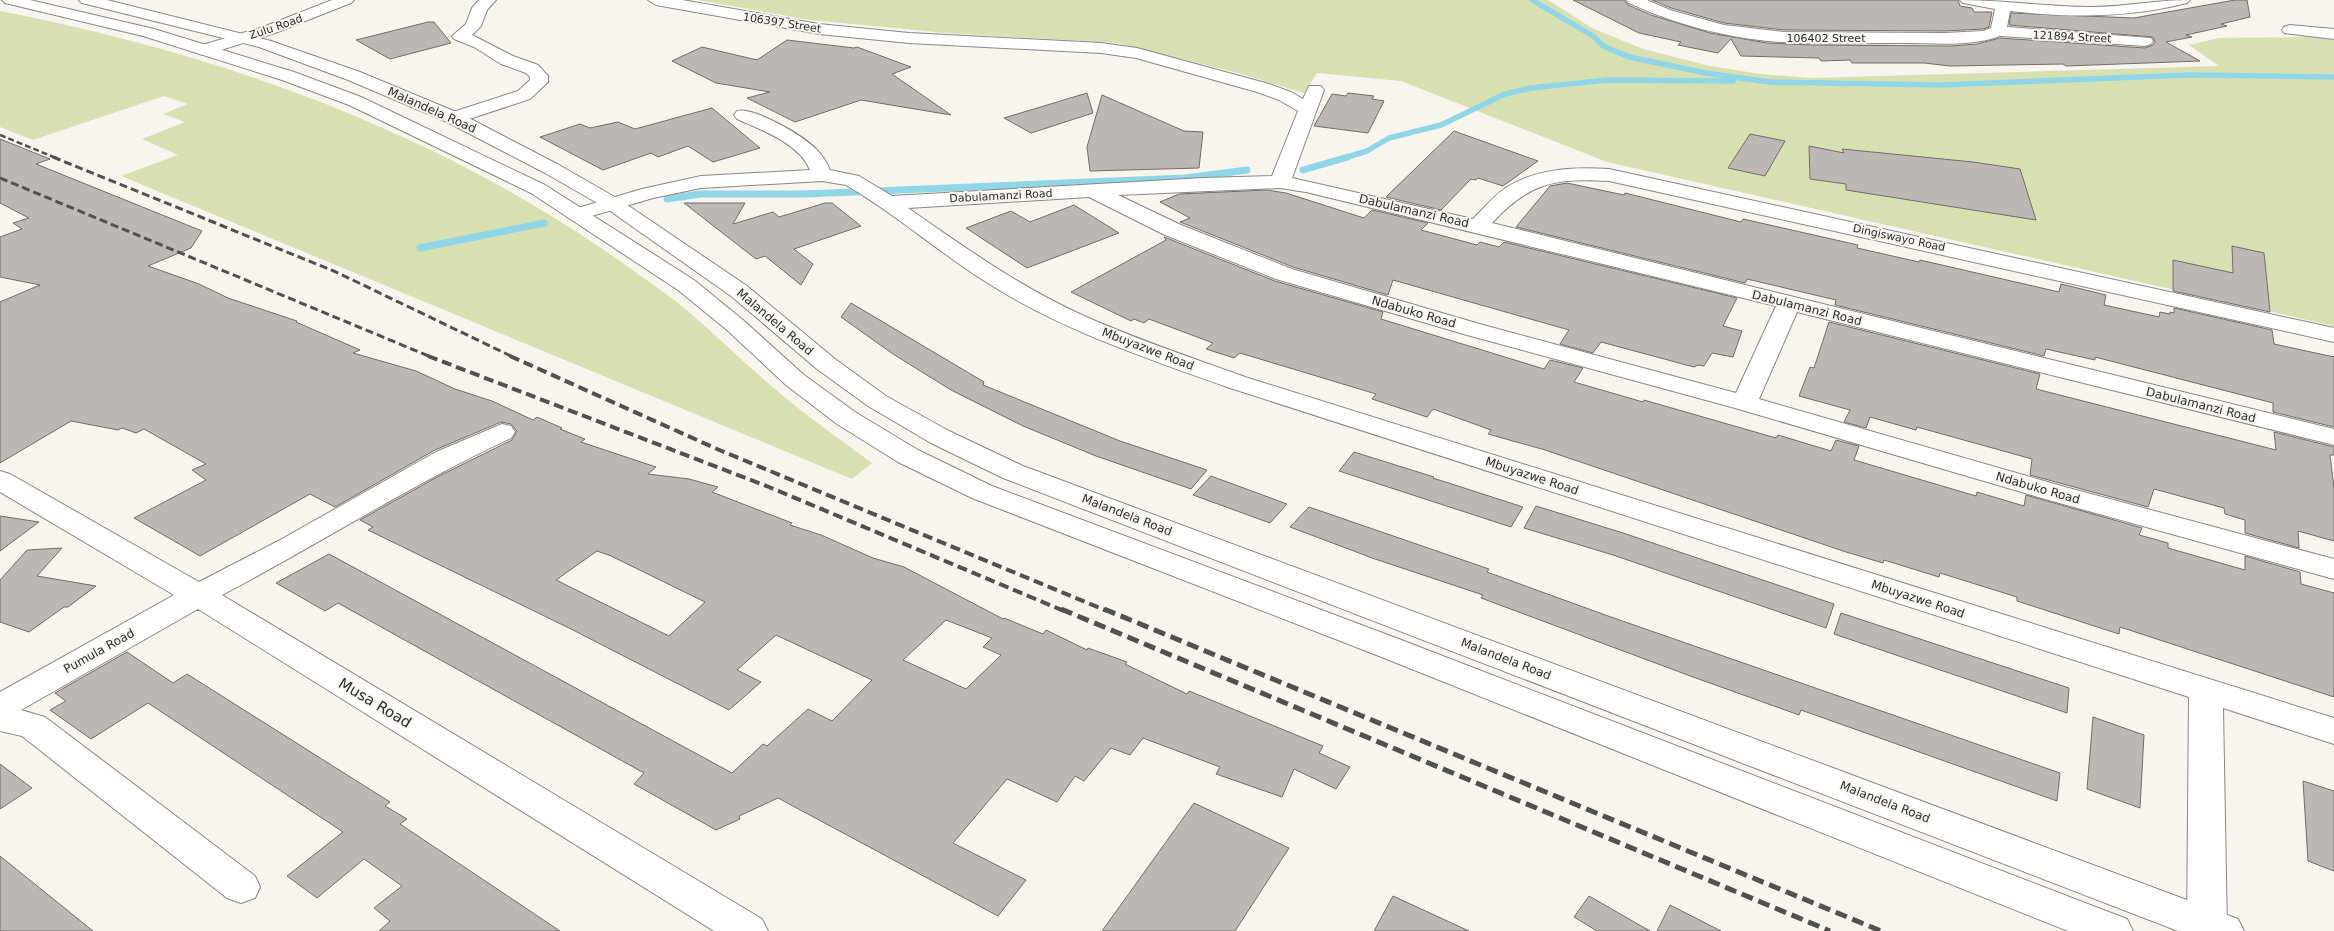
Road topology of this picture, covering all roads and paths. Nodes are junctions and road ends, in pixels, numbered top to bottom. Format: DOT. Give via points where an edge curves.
graph roads {
  1 [pos="10,0"];
  2 [pos="87,0"];
  3 [pos="346,0"];
  4 [pos="355,0"];
  5 [pos="488,0"];
  6 [pos="656,0"];
  7 [pos="1634,0"];
  8 [pos="1968,0"];
  9 [pos="2182,0"];
  10 [pos="2003,6"];
  11 [pos="2290,30"];
  12 [pos="1998,31"];
  13 [pos="2334,34"];
  14 [pos="255,41"];
  15 [pos="2145,41"];
  16 [pos="205,50"];
  17 [pos="226,57"];
  18 [pos="1315,90"];
  19 [pos="1308,110"];
  20 [pos="743,115"];
  21 [pos="454,118"];
  22 [pos="822,175"];
  23 [pos="1280,182"];
  24 [pos="1094,192"];
  25 [pos="875,195"];
  26 [pos="613,204"];
  27 [pos="578,214"];
  28 [pos="1478,226"];
  29 [pos="1789,304"];
  30 [pos="2334,335"];
  31 [pos="1744,402"];
  32 [pos="502,432"];
  33 [pos="2334,437"];
  34 [pos="0,480"];
  35 [pos="2334,569"];
  36 [pos="198,595"];
  37 [pos="2206,690"];
  38 [pos="0,707"];
  39 [pos="0,718"];
  40 [pos="2334,731"];
  41 [pos="241,887"];
  42 [pos="2213,929"];
  43 [pos="748,931"];
  44 [pos="2113,931"];
  1 -- 16 [label="street, Malandela Road" via="148,32"];
  2 -- 14 [label="street, Malandela Road"];
  3 -- 14 [label="street, Zulu Road"];
  4 -- 14 [label="street, Zulu Road" via="308,26"];
  5 -- 21 [label="street" via="480,8 473,26 460,36 532,70 539,76 539,82 524,95"];
  6 -- 19 [label="street, 106397 Street" via="819,29 1137,53 1263,88"];
  7 -- 12 [label="street, 106402 Street" via="1698,25 1766,37 1968,37"];
  8 -- 10 [label="street"];
  9 -- 10 [label="street" via="2107,12"];
  10 -- 12 [label="street"];
  11 -- 13 [label="street"];
  12 -- 15 [label="street, 121894 Street"];
  14 -- 16 [label="street, Zulu Road"];
  14 -- 17 [label="street, Zulu Road"];
  14 -- 21 [label="street, Malandela Road" via="354,76"];
  16 -- 17 [label="street, Malandela Road"];
  17 -- 27 [label="street, Malandela Road" via="355,101 538,189"];
  18 -- 19 [label="street"];
  19 -- 23 [label="street"];
  20 -- 22 [label="street" via="785,136 806,151"];
  21 -- 26 [label="street, Malandela Road" via="552,168"];
  22 -- 25 [label="street, Dabulamanzi Road" via="852,180"];
  22 -- 26 [label="street, Dabulamanzi Road" via="701,182"];
  23 -- 24 [label="street, Dabulamanzi Road"];
  23 -- 28 [label="street, Dabulamanzi Road"];
  24 -- 25 [label="street, Dabulamanzi Road"];
  24 -- 31 [label="street, Ndabuko Road" via="1173,230 1284,274 1475,330"];
  25 -- 37 [label="street, Mbuyazwe Road" via="992,276 1073,320 1154,353 1245,385"];
  26 -- 27 [label="street, Dabulamanzi Road"];
  26 -- 42 [label="street, Malandela Road" via="739,291 857,388 907,419 983,458"];
  27 -- 44 [label="street, Malandela Road" via="686,285 819,400 875,437 944,474 1000,499"];
  28 -- 29 [label="street, Dabulamanzi Road"];
  28 -- 30 [label="street, Dingiswayo Road" via="1513,192 1527,184 1565,174 1609,175"];
  29 -- 31 [label="street"];
  29 -- 33 [label="street, Dabulamanzi Road"];
  31 -- 35 [label="street, Ndabuko Road" via="2055,493"];
  32 -- 36 [label="street, Pumula Road" via="446,458 292,546"];
  34 -- 36 [label="street, Musa Road"];
  36 -- 38 [label="street, Pumula Road"];
  36 -- 43 [label="street, Musa Road"];
  37 -- 40 [label="street, Mbuyazwe Road"];
  37 -- 42 [label="street"];
  39 -- 41 [label="street" via="33,726"];
}
